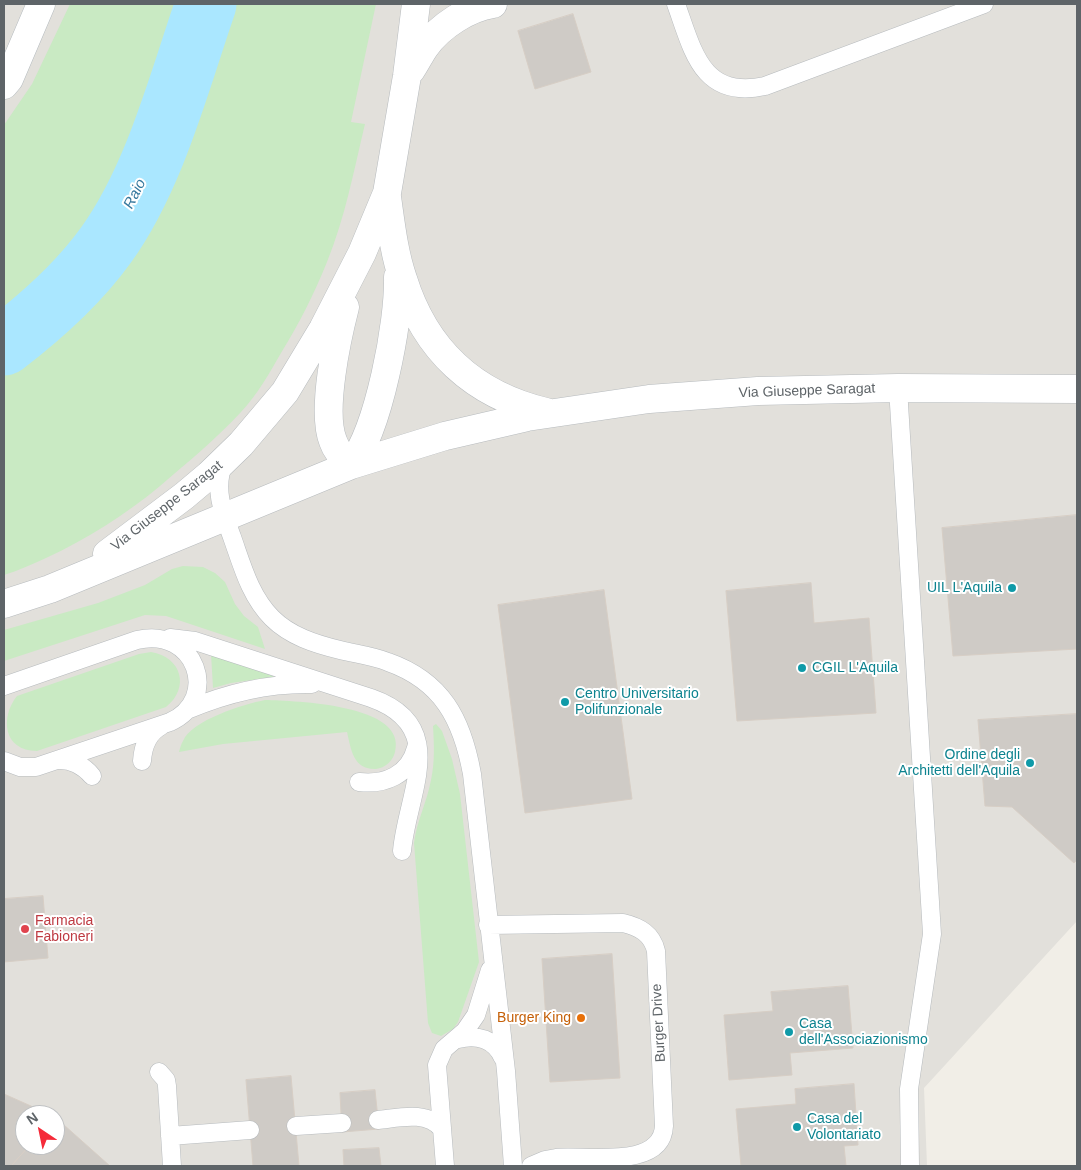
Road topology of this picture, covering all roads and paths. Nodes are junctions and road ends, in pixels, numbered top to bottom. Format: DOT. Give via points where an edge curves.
graph roads {
  1 [pos="41,4"];
  2 [pos="416,4"];
  3 [pos="486,4"];
  4 [pos="676,4"];
  5 [pos="984,4"];
  6 [pos="407,76"];
  7 [pos="4,85"];
  8 [pos="387,193"];
  9 [pos="362,253"];
  10 [pos="397,258"];
  11 [pos="898,388"];
  12 [pos="1073,390"];
  13 [pos="552,413"];
  14 [pos="225,461"];
  15 [pos="351,465"];
  16 [pos="224,517"];
  17 [pos="50,588"];
  18 [pos="4,604"];
  19 [pos="154,637"];
  20 [pos="7,684"];
  21 [pos="330,686"];
  22 [pos="187,710"];
  23 [pos="164,724"];
  24 [pos="417,745"];
  25 [pos="55,760"];
  26 [pos="4,761"];
  27 [pos="142,761"];
  28 [pos="92,776"];
  29 [pos="358,782"];
  30 [pos="402,852"];
  31 [pos="488,925"];
  32 [pos="492,962"];
  33 [pos="458,1039"];
  34 [pos="504,1061"];
  35 [pos="159,1072"];
  36 [pos="378,1120"];
  37 [pos="342,1122"];
  38 [pos="296,1126"];
  39 [pos="442,1129"];
  40 [pos="250,1130"];
  41 [pos="170,1136"];
  42 [pos="172,1166"];
  43 [pos="445,1166"];
  44 [pos="514,1166"];
  45 [pos="531,1166"];
  46 [pos="910,1166"];
  1 -- 7 [label="street"];
  2 -- 6 [label="street, Via Giuseppe Saragat"];
  3 -- 6 [label="street, Via Giuseppe Saragat" via="443,28 426,46"];
  4 -- 5 [label="lane" via="693,50 704,69 723,84 751,90"];
  6 -- 8 [label="street, Via Giuseppe Saragat"];
  8 -- 9 [label="street, Via Giuseppe Saragat"];
  8 -- 10 [label="street, Via Giuseppe Saragat"];
  9 -- 14 [label="street, Via Giuseppe Saragat" via="323,329 285,392"];
  9 -- 15 [label="street, Via Giuseppe Saragat" via="344,312 329,402 333,441"];
  10 -- 13 [label="street, Via Giuseppe Saragat" via="417,314 452,364 498,394"];
  10 -- 15 [label="street, Via Giuseppe Saragat" via="398,299 390,350 369,428"];
  11 -- 12 [label="street, Via Giuseppe Saragat"];
  11 -- 13 [label="street, Via Giuseppe Saragat" via="758,391 649,400"];
  11 -- 46 [label="lane" via="932,934 910,1089"];
  13 -- 15 [label="street, Via Giuseppe Saragat" via="463,431"];
  14 -- 16 [label="lane" via="219,487"];
  14 -- 17 [label="street, Via Giuseppe Saragat" via="144,528"];
  15 -- 16 [label="street, Via Giuseppe Saragat"];
  16 -- 17 [label="street, Via Giuseppe Saragat"];
  16 -- 31 [label="lane" via="250,587 263,608 277,622 315,643 404,668 433,687 453,713 465,742 472,774"];
  17 -- 18 [label="street, Via Giuseppe Saragat"];
  19 -- 20 [label="lane"];
  19 -- 21 [label="lane" via="195,641"];
  19 -- 22 [label="lane" via="175,643 194,664 196,692"];
  21 -- 22 [label="lane" via="283,684 244,690"];
  21 -- 24 [label="lane" via="381,702 398,711 414,730"];
  22 -- 23 [label="lane"];
  23 -- 25 [label="lane"];
  23 -- 27 [label="lane" via="149,737"];
  24 -- 29 [label="lane" via="411,762 399,774 382,782"];
  24 -- 30 [label="lane" via="418,777"];
  25 -- 26 [label="lane" via="28,768"];
  25 -- 28 [label="lane" via="71,761"];
  31 -- 32 [label="lane"];
  31 -- 45 [label="lane, Burger Drive" via="623,923 645,932 656,951 664,1126 661,1140 649,1151 634,1157 564,1157"];
  32 -- 33 [label="lane" via="476,1015"];
  32 -- 34 [label="lane"];
  33 -- 34 [label="lane" via="475,1036 484,1039 497,1048"];
  33 -- 39 [label="lane" via="444,1049 437,1065"];
  34 -- 44 [label="lane"];
  35 -- 41 [label="lane" via="166,1080"];
  36 -- 39 [label="lane" via="420,1117"];
  37 -- 38 [label="lane"];
  39 -- 43 [label="lane"];
  40 -- 41 [label="lane"];
  41 -- 42 [label="lane"];
}
